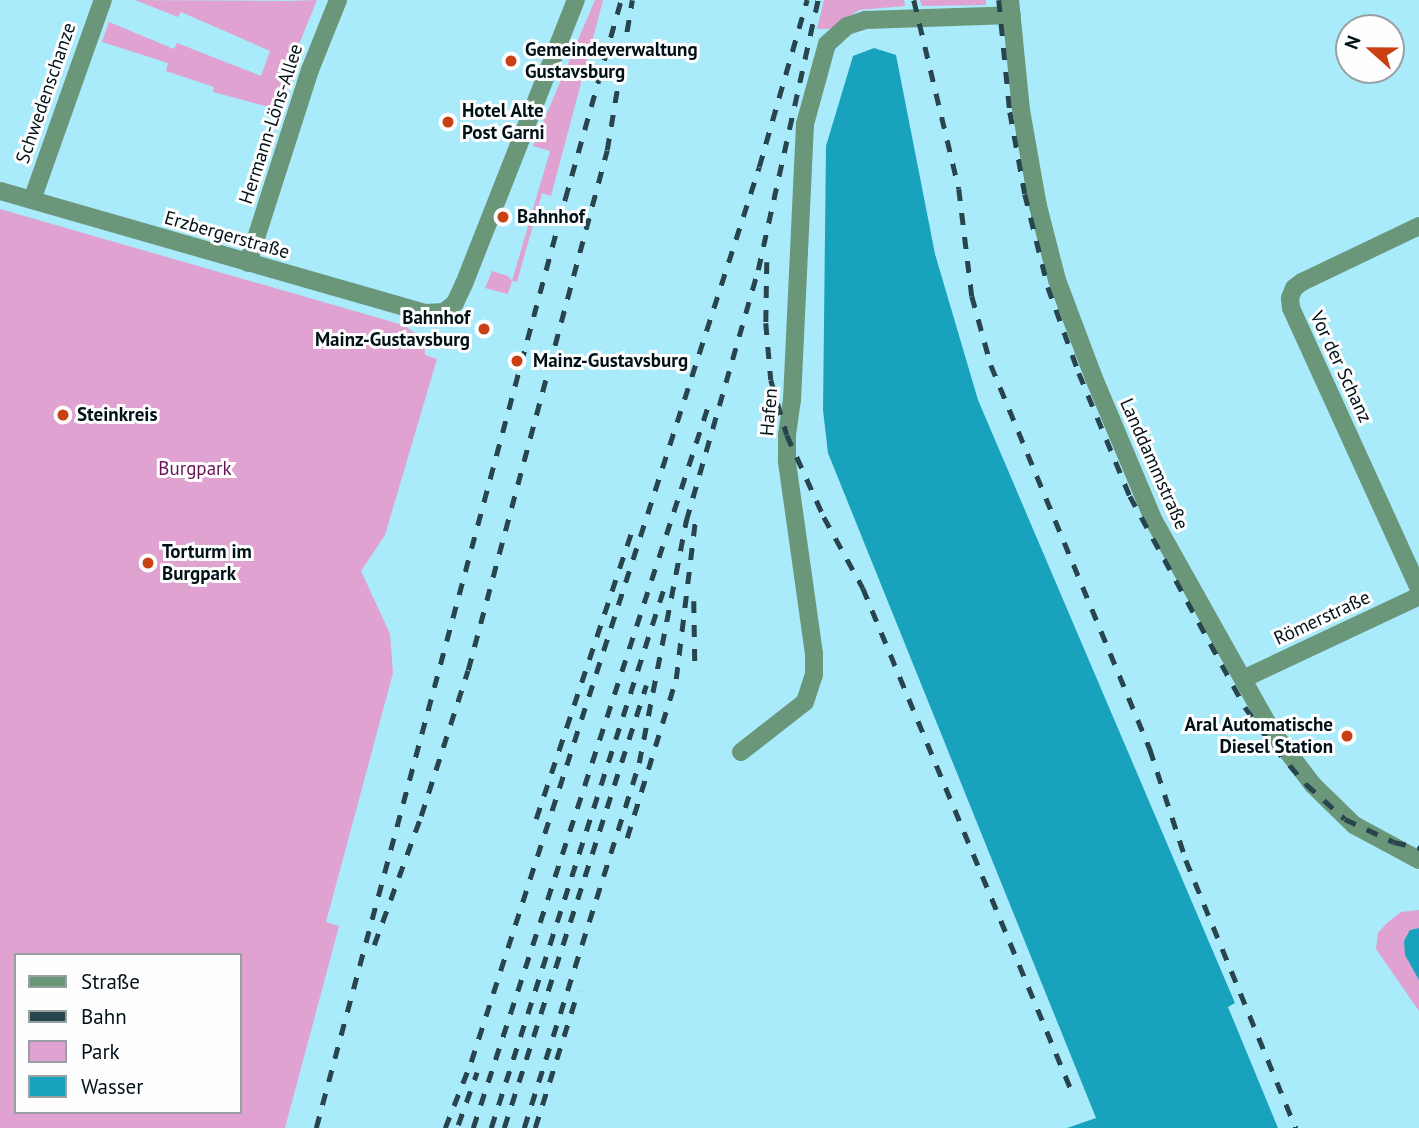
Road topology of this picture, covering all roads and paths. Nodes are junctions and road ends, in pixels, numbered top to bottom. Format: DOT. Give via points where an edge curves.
graph roads {
  1 [pos="103,0"];
  2 [pos="338,0"];
  3 [pos="576,0"];
  4 [pos="1011,7"];
  5 [pos="0,191"];
  6 [pos="32,200"];
  7 [pos="1419,226"];
  8 [pos="248,263"];
  9 [pos="1419,589"];
  10 [pos="1419,596"];
  11 [pos="1243,679"];
  12 [pos="741,752"];
  13 [pos="1419,860"];
  1 -- 6 [label="street, Schwedenschanze"];
  2 -- 8 [label="street, Hermann-Löns-Allee" via="313,62"];
  3 -- 8 [label="street, Erzbergerstraße" via="464,284 455,303 444,312 425,313"];
  4 -- 11 [label="street, Landdammstraße" via="1021,110 1057,280 1140,491"];
  4 -- 12 [label="street, Hafen" via="865,20 847,26 827,44 805,124 787,436 814,675 805,702"];
  5 -- 6 [label="street, Erzbergerstraße"];
  6 -- 8 [label="street, Erzbergerstraße"];
  7 -- 9 [label="street, Vor der Schanz" via="1302,282 1290,299"];
  10 -- 11 [label="street, Römerstraße"];
  11 -- 13 [label="street, Landdammstraße" via="1272,731 1313,785 1354,825"];
}
